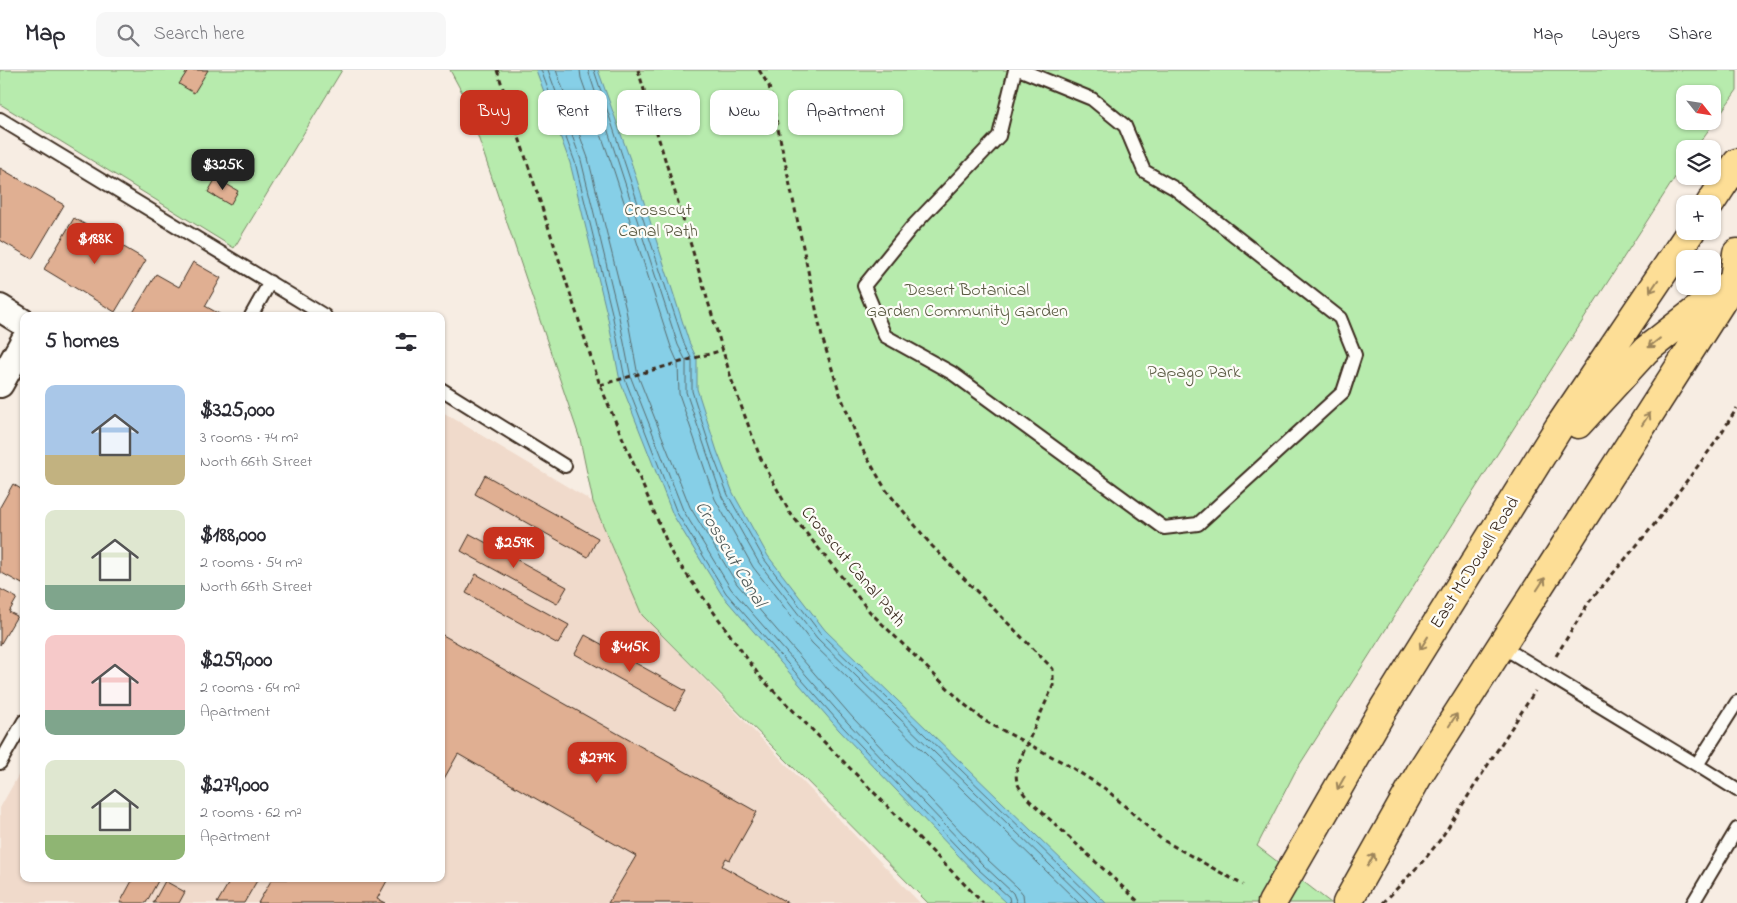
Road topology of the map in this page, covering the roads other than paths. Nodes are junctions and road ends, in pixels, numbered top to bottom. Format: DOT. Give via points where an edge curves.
graph roads {
  1 [pos="1015,70"];
  2 [pos="1021,70"];
  3 [pos="0,119"];
  4 [pos="1737,163"];
  5 [pos="1716,195"];
  6 [pos="1685,240"];
  7 [pos="1737,253"];
  8 [pos="1736,280"];
  9 [pos="270,282"];
  10 [pos="0,308"];
  11 [pos="253,312"];
  12 [pos="319,312"];
  13 [pos="20,320"];
  14 [pos="20,348"];
  15 [pos="0,384"];
  16 [pos="445,391"];
  17 [pos="565,466"];
  18 [pos="1524,482"];
  19 [pos="1501,646"];
  20 [pos="1737,702"];
  21 [pos="20,728"];
  22 [pos="0,764"];
  23 [pos="1697,765"];
  24 [pos="1737,790"];
  25 [pos="1737,829"];
  26 [pos="1272,903"];
  27 [pos="1347,903"];
  28 [pos="1693,903"];
  1 -- 2 [label="lane" via="999,136 911,228 864,286 885,336 952,373 1164,528 1198,524 1343,392 1355,355 1340,318 1174,188 1144,171 1125,126 1092,99"];
  3 -- 9 [label="lane"];
  4 -- 5 [label="main road"];
  6 -- 18 [label="main road, East McDowell Road, one-way"];
  7 -- 8 [label="main road"];
  8 -- 18 [label="main road, one-way" via="1646,350"];
  19 -- 8 [label="main road, one-way"];
  9 -- 11 [label="lane"];
  9 -- 12 [label="lane"];
  10 -- 13 [label="street"];
  14 -- 15 [label="street"];
  16 -- 17 [label="lane"];
  18 -- 26 [label="main road, East McDowell Road, one-way" via="1384,708"];
  19 -- 23 [label="lane"];
  27 -- 19 [label="main road, one-way" via="1421,771"];
  20 -- 23 [label="lane"];
  21 -- 22 [label="lane"];
  23 -- 24 [label="lane"];
  25 -- 28 [label="lane"];
}
